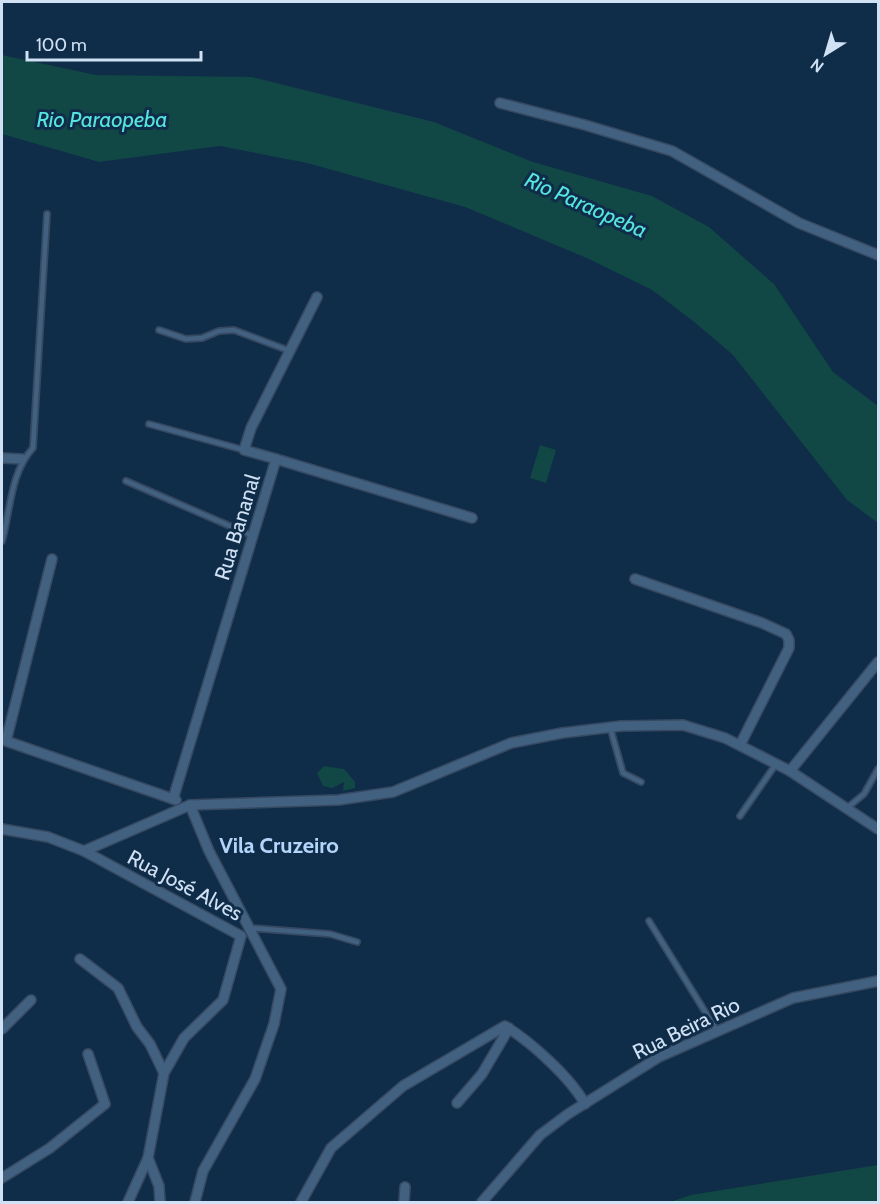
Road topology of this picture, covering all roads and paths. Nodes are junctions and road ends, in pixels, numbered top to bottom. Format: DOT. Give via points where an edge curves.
graph roads {
  1 [pos="500,103"];
  2 [pos="47,214"];
  3 [pos="879,255"];
  4 [pos="317,297"];
  5 [pos="159,330"];
  6 [pos="290,351"];
  7 [pos="149,424"];
  8 [pos="244,450"];
  9 [pos="2,458"];
  10 [pos="22,459"];
  11 [pos="276,459"];
  12 [pos="126,481"];
  13 [pos="472,518"];
  14 [pos="253,536"];
  15 [pos="2,541"];
  16 [pos="52,559"];
  17 [pos="636,579"];
  18 [pos="879,662"];
  19 [pos="610,727"];
  20 [pos="740,745"];
  21 [pos="776,764"];
  22 [pos="879,769"];
  23 [pos="790,771"];
  24 [pos="641,782"];
  25 [pos="173,799"];
  26 [pos="190,805"];
  27 [pos="847,808"];
  28 [pos="740,816"];
  29 [pos="2,829"];
  30 [pos="879,829"];
  31 [pos="84,851"];
  32 [pos="649,921"];
  33 [pos="252,933"];
  34 [pos="242,936"];
  35 [pos="357,942"];
  36 [pos="80,959"];
  37 [pos="879,981"];
  38 [pos="31,1000"];
  39 [pos="509,1028"];
  40 [pos="2,1029"];
  41 [pos="717,1031"];
  42 [pos="88,1054"];
  43 [pos="164,1073"];
  44 [pos="457,1103"];
  45 [pos="585,1104"];
  46 [pos="148,1158"];
  47 [pos="2,1178"];
  48 [pos="405,1187"];
  49 [pos="128,1203"];
  50 [pos="160,1203"];
  51 [pos="195,1203"];
  52 [pos="301,1203"];
  53 [pos="404,1203"];
  54 [pos="482,1203"];
  1 -- 3 [label="street" via="672,151 799,223"];
  2 -- 10 [label="lane" via="33,448"];
  4 -- 6 [label="street, Rua Bananal"];
  5 -- 6 [label="lane" via="186,339 234,330"];
  6 -- 8 [label="street, Rua Bananal"];
  7 -- 8 [label="lane"];
  8 -- 11 [label="street, Rua Bananal"];
  9 -- 10 [label="street"];
  10 -- 15 [label="lane"];
  11 -- 13 [label="street"];
  11 -- 14 [label="street, Rua Bananal"];
  12 -- 14 [label="lane"];
  14 -- 25 [label="street, Rua Bananal"];
  16 -- 25 [label="street" via="6,741"];
  17 -- 20 [label="street" via="786,634 789,648"];
  18 -- 23 [label="street"];
  19 -- 20 [label="street" via="683,725"];
  19 -- 24 [label="lane" via="622,773"];
  19 -- 26 [label="street" via="511,743 393,792 338,800"];
  20 -- 21 [label="street"];
  21 -- 23 [label="street"];
  21 -- 28 [label="lane"];
  22 -- 27 [label="lane" via="864,794"];
  23 -- 27 [label="street"];
  25 -- 26 [label="street"];
  26 -- 31 [label="street"];
  26 -- 33 [label="street"];
  27 -- 30 [label="street"];
  29 -- 31 [label="street, Rua José Alves" via="48,837"];
  31 -- 34 [label="street, Rua José Alves"];
  32 -- 41 [label="lane"];
  33 -- 34 [label="street"];
  33 -- 35 [label="lane" via="330,934"];
  33 -- 51 [label="street" via="281,989 274,1024 255,1079 203,1171"];
  34 -- 43 [label="street, Rua José Alves" via="223,1000 184,1038"];
  36 -- 43 [label="street" via="118,988"];
  37 -- 41 [label="street, Rua Beira Rio" via="793,998"];
  38 -- 40 [label="street"];
  39 -- 44 [label="street" via="482,1074"];
  39 -- 45 [label="street" via="541,1055"];
  39 -- 52 [label="street" via="505,1026 403,1086 332,1148"];
  41 -- 45 [label="street, Rua Beira Rio" via="659,1057"];
  42 -- 47 [label="street" via="105,1104 51,1148"];
  43 -- 46 [label="street, Rua José Alves"];
  45 -- 54 [label="street, Rua Beira Rio" via="540,1135"];
  46 -- 49 [label="street, Rua José Alves"];
  46 -- 50 [label="street" via="159,1186"];
  48 -- 53 [label="street"];
}
